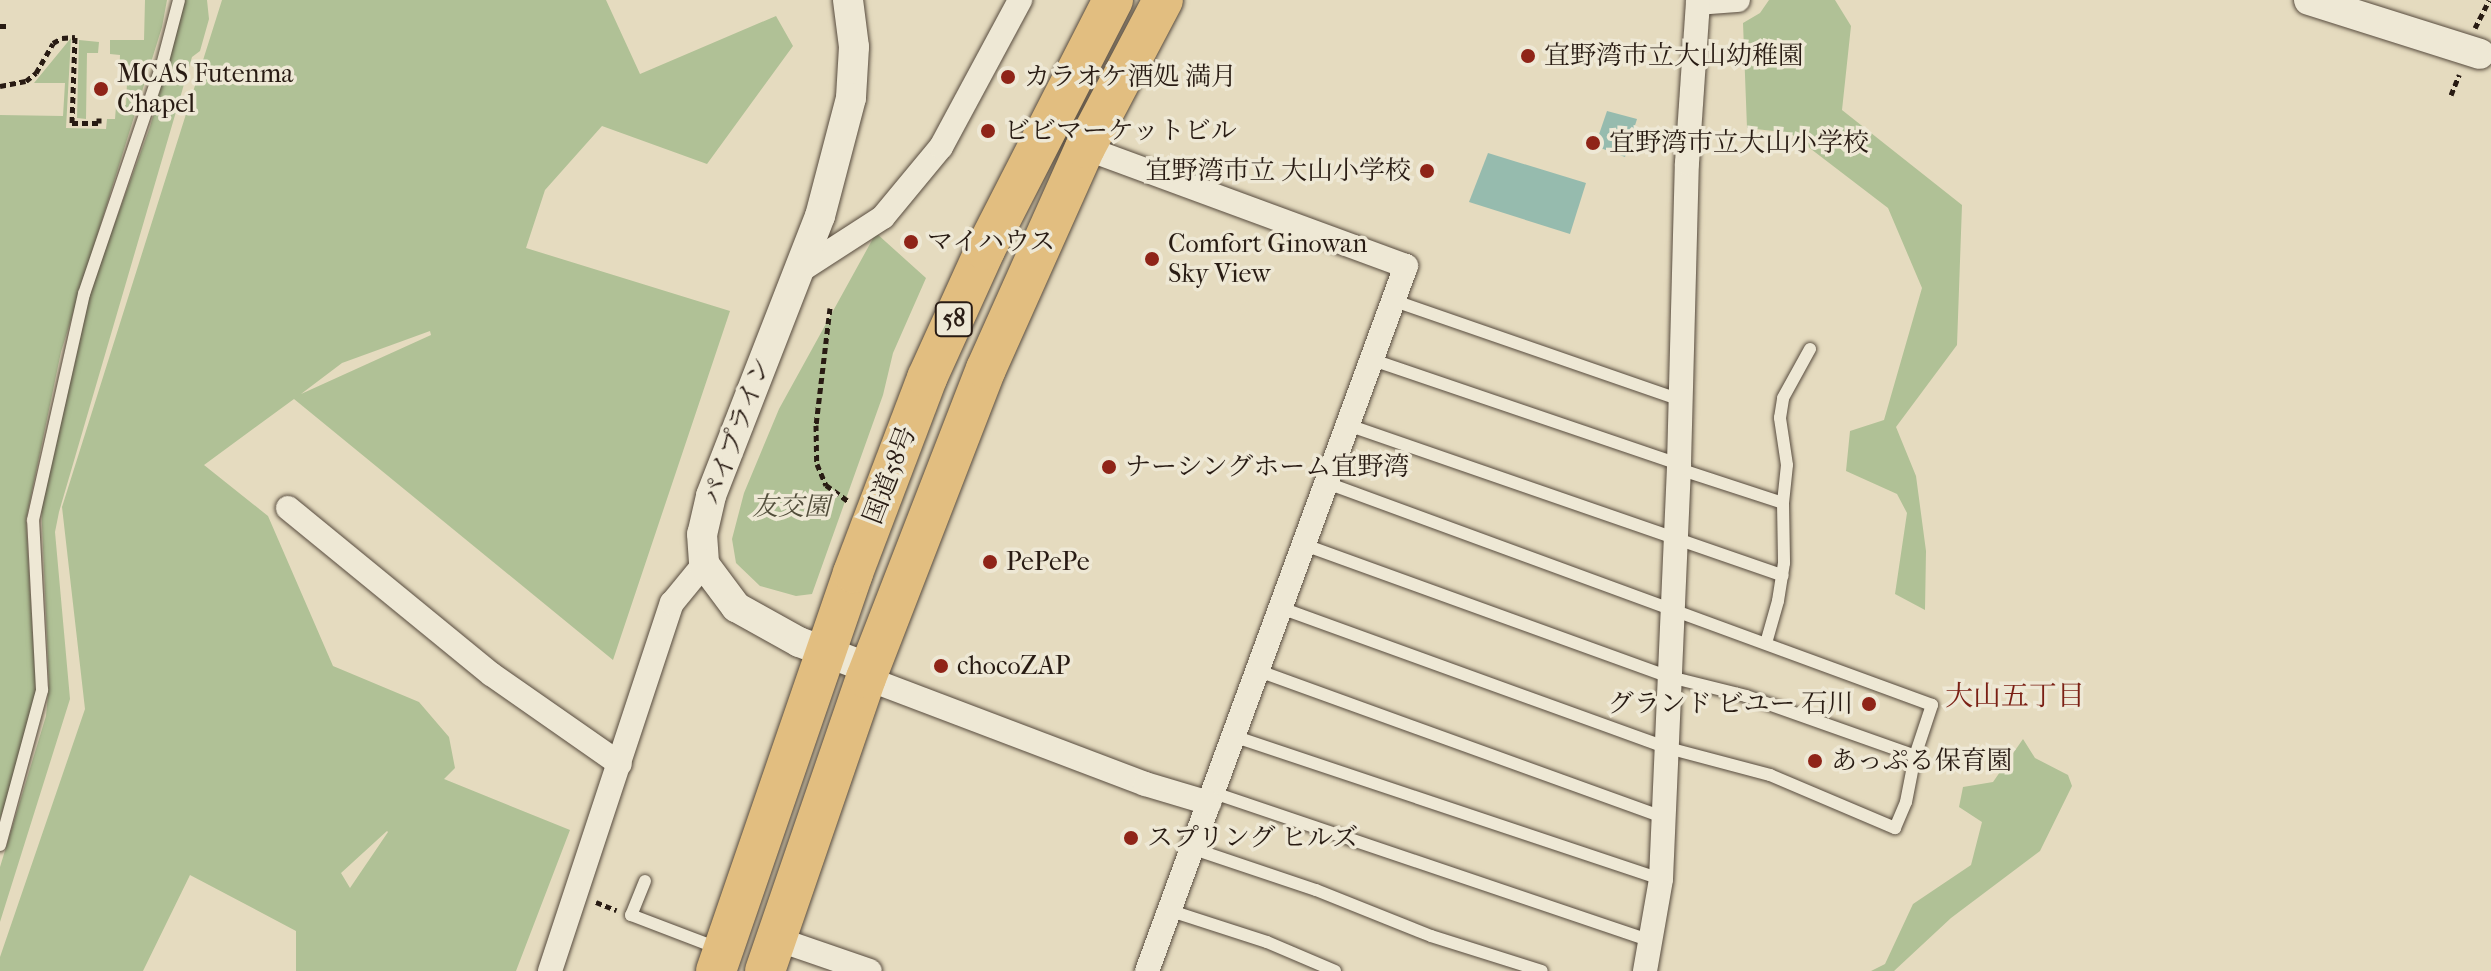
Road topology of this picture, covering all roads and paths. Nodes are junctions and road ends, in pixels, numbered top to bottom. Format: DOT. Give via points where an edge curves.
graph roads {
  1 [pos="179,0"];
  2 [pos="848,0"];
  3 [pos="1020,0"];
  4 [pos="1113,0"];
  5 [pos="1163,0"];
  6 [pos="1738,0"];
  7 [pos="2309,0"];
  8 [pos="1698,2"];
  9 [pos="2485,55"];
  10 [pos="0,86"];
  11 [pos="99,118"];
  12 [pos="1085,148"];
  13 [pos="795,274"];
  14 [pos="1392,300"];
  15 [pos="830,308"];
  16 [pos="1810,349"];
  17 [pos="1373,360"];
  18 [pos="1680,400"];
  19 [pos="1348,425"];
  20 [pos="1679,466"];
  21 [pos="1327,483"];
  22 [pos="849,502"];
  23 [pos="1783,503"];
  24 [pos="288,508"];
  25 [pos="1675,540"];
  26 [pos="1302,544"];
  27 [pos="704,564"];
  28 [pos="1783,576"];
  29 [pos="1671,607"];
  30 [pos="1281,608"];
  31 [pos="1766,643"];
  32 [pos="826,653"];
  33 [pos="1259,671"];
  34 [pos="869,674"];
  35 [pos="1670,677"];
  36 [pos="1236,737"];
  37 [pos="1668,748"];
  38 [pos="1915,756"];
  39 [pos="620,764"];
  40 [pos="1212,798"];
  41 [pos="1664,818"];
  42 [pos="0,845"];
  43 [pos="1191,848"];
  44 [pos="1661,879"];
  45 [pos="645,881"];
  46 [pos="587,899"];
  47 [pos="617,910"];
  48 [pos="1168,910"];
  49 [pos="1650,941"];
  50 [pos="771,955"];
  51 [pos="719,961"];
  52 [pos="550,971"];
  53 [pos="870,971"];
  54 [pos="1147,971"];
  55 [pos="1335,971"];
  56 [pos="1542,971"];
  57 [pos="1645,971"];
  1 -- 42 [label="lane" via="84,294 33,520 42,690"];
  2 -- 13 [label="street, パイプライン" via="854,47 851,98 820,216"];
  3 -- 13 [label="street" via="941,147 883,217"];
  4 -- 32 [label="highway, 国道58号 / 58" via="985,250 927,378"];
  5 -- 12 [label="highway, 国道58号 / 58"];
  6 -- 8 [label="street"];
  7 -- 9 [label="street, bridge"];
  8 -- 18 [label="street"];
  10 -- 11 [label="path" via="26,81 53,43 75,37 72,123 99,123"];
  12 -- 14 [label="street" via="1406,266"];
  12 -- 34 [label="highway, 国道58号 / 58" via="986,369"];
  13 -- 27 [label="street, パイプライン" via="711,496 702,534"];
  14 -- 17 [label="street"];
  14 -- 18 [label="lane"];
  15 -- 22 [label="path" via="816,425 817,464 826,485"];
  16 -- 23 [label="lane" via="1783,398"];
  17 -- 19 [label="street"];
  17 -- 20 [label="lane"];
  18 -- 20 [label="street"];
  19 -- 21 [label="street"];
  19 -- 25 [label="lane"];
  20 -- 23 [label="lane"];
  20 -- 25 [label="street"];
  21 -- 26 [label="street"];
  21 -- 29 [label="lane"];
  23 -- 28 [label="lane"];
  24 -- 39 [label="street" via="491,674"];
  25 -- 28 [label="lane"];
  25 -- 29 [label="street"];
  26 -- 30 [label="street"];
  26 -- 35 [label="lane"];
  27 -- 32 [label="street" via="736,607"];
  27 -- 39 [label="street" via="672,603"];
  28 -- 31 [label="lane"];
  29 -- 31 [label="lane"];
  29 -- 35 [label="street"];
  30 -- 33 [label="street"];
  30 -- 37 [label="lane"];
  31 -- 38 [label="lane" via="1932,705"];
  32 -- 34 [label="street"];
  32 -- 51 [label="highway, 国道58号 / 58"];
  33 -- 36 [label="street"];
  33 -- 41 [label="lane"];
  34 -- 40 [label="street" via="1145,784"];
  34 -- 50 [label="highway, 国道58号 / 58"];
  35 -- 37 [label="street"];
  35 -- 38 [label="lane" via="1746,696"];
  36 -- 40 [label="street"];
  36 -- 44 [label="lane"];
  37 -- 38 [label="lane" via="1770,775 1895,828"];
  37 -- 41 [label="street"];
  39 -- 52 [label="street"];
  40 -- 43 [label="street"];
  40 -- 49 [label="lane"];
  41 -- 44 [label="street"];
  43 -- 48 [label="street"];
  43 -- 56 [label="lane"];
  44 -- 49 [label="street"];
  45 -- 51 [label="lane" via="631,915"];
  46 -- 47 [label="path"];
  48 -- 54 [label="street"];
  48 -- 55 [label="lane"];
  49 -- 57 [label="street"];
  50 -- 53 [label="street"];
}
